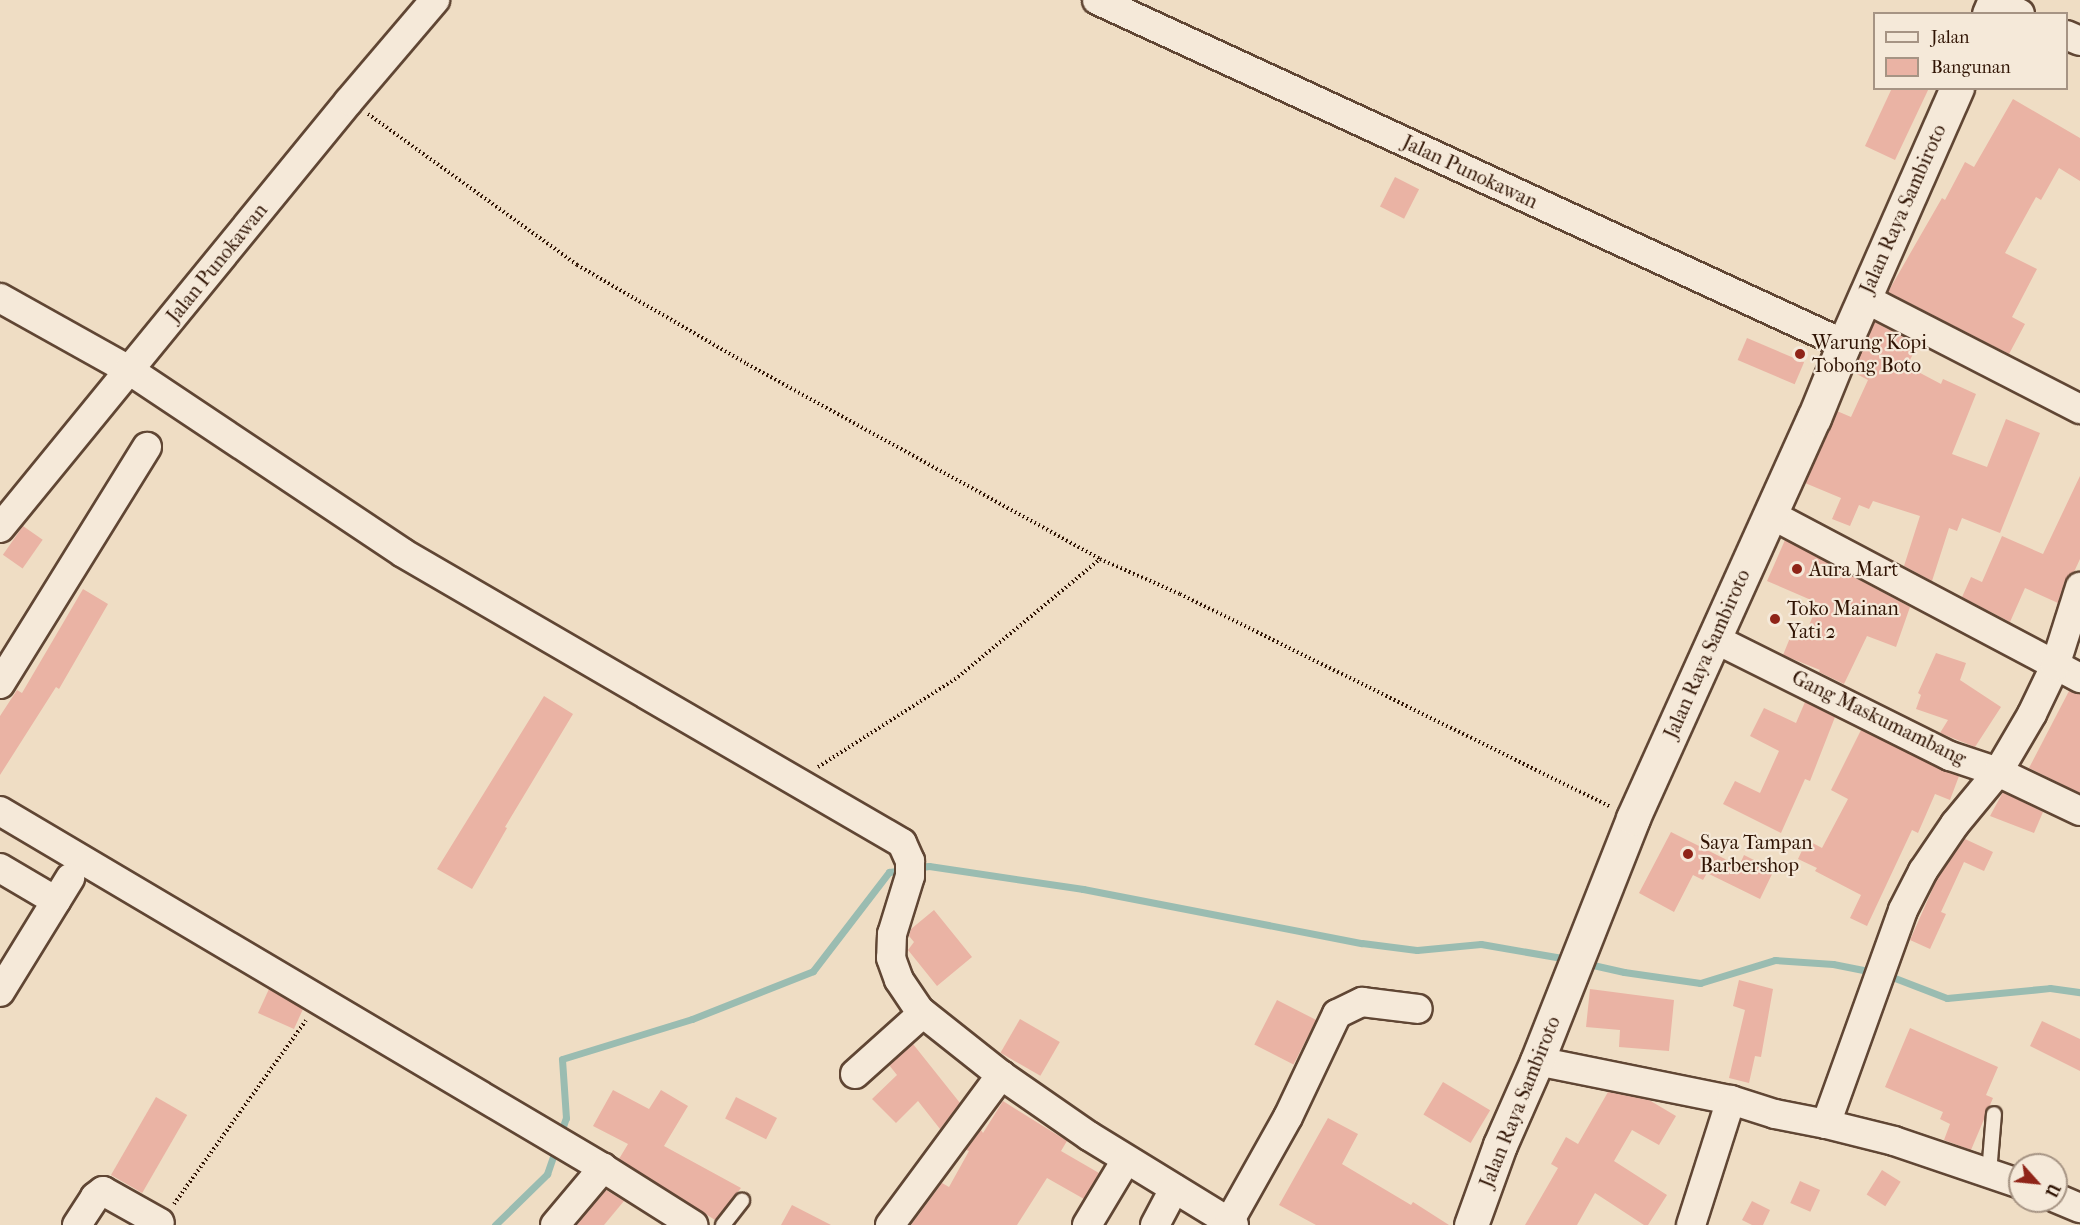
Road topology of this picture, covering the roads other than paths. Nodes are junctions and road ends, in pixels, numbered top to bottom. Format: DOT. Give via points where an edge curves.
graph roads {
  1 [pos="435,0"];
  2 [pos="1097,0"];
  3 [pos="1956,90"];
  4 [pos="0,298"];
  5 [pos="1864,298"];
  6 [pos="1844,344"];
  7 [pos="129,370"];
  8 [pos="2080,409"];
  9 [pos="147,447"];
  10 [pos="1770,514"];
  11 [pos="0,528"];
  12 [pos="2080,587"];
  13 [pos="1713,638"];
  14 [pos="2055,666"];
  15 [pos="2080,678"];
  16 [pos="0,684"];
  17 [pos="1998,772"];
  18 [pos="0,811"];
  19 [pos="2080,811"];
  20 [pos="0,868"];
  21 [pos="0,992"];
  22 [pos="1418,1009"];
  23 [pos="923,1013"];
  24 [pos="1537,1061"];
  25 [pos="855,1074"];
  26 [pos="1001,1075"];
  27 [pos="1731,1100"];
  28 [pos="1994,1114"];
  29 [pos="1826,1124"];
  30 [pos="1126,1160"];
  31 [pos="603,1168"];
  32 [pos="1989,1173"];
  33 [pos="2008,1180"];
  34 [pos="1174,1189"];
  35 [pos="742,1201"];
  36 [pos="160,1223"];
  37 [pos="1232,1223"];
  38 [pos="77,1225"];
  39 [pos="555,1225"];
  40 [pos="693,1225"];
  41 [pos="723,1225"];
  42 [pos="890,1225"];
  43 [pos="1087,1225"];
  44 [pos="1155,1225"];
  45 [pos="1471,1225"];
  46 [pos="1691,1225"];
  1 -- 7 [label="street, Jalan Punokawan"];
  2 -- 6 [label="street, Jalan Punokawan"];
  3 -- 5 [label="street, Jalan Raya Sambiroto"];
  4 -- 7 [label="street"];
  5 -- 6 [label="street, Jalan Raya Sambiroto"];
  5 -- 8 [label="street"];
  6 -- 10 [label="street, Jalan Raya Sambiroto"];
  7 -- 11 [label="street, Jalan Punokawan"];
  7 -- 23 [label="street" via="403,553 902,843 910,868 892,934 891,958 899,980"];
  9 -- 16 [label="street"];
  10 -- 13 [label="street, Jalan Raya Sambiroto"];
  10 -- 14 [label="street"];
  12 -- 14 [label="street"];
  13 -- 17 [label="street, Gang Maskumambang" via="1950,756"];
  13 -- 24 [label="street, Jalan Raya Sambiroto" via="1633,818"];
  14 -- 15 [label="street"];
  14 -- 17 [label="street"];
  17 -- 19 [label="street, Gang Maskumambang"];
  17 -- 29 [label="street" via="1923,871 1887,950"];
  18 -- 31 [label="street"];
  20 -- 21 [label="street" via="63,889"];
  22 -- 37 [label="street" via="1362,1002 1337,1014"];
  23 -- 25 [label="street"];
  23 -- 26 [label="street"];
  24 -- 27 [label="street"];
  24 -- 45 [label="street, Jalan Raya Sambiroto"];
  26 -- 30 [label="street"];
  26 -- 42 [label="street"];
  27 -- 29 [label="street"];
  27 -- 46 [label="street"];
  28 -- 32 [label="lane"];
  29 -- 32 [label="street" via="1894,1141"];
  30 -- 34 [label="street"];
  30 -- 43 [label="street"];
  31 -- 39 [label="street"];
  31 -- 40 [label="street"];
  32 -- 33 [label="street"];
  34 -- 37 [label="street"];
  34 -- 44 [label="street"];
  35 -- 41 [label="lane"];
  36 -- 38 [label="street" via="103,1191"];
}
